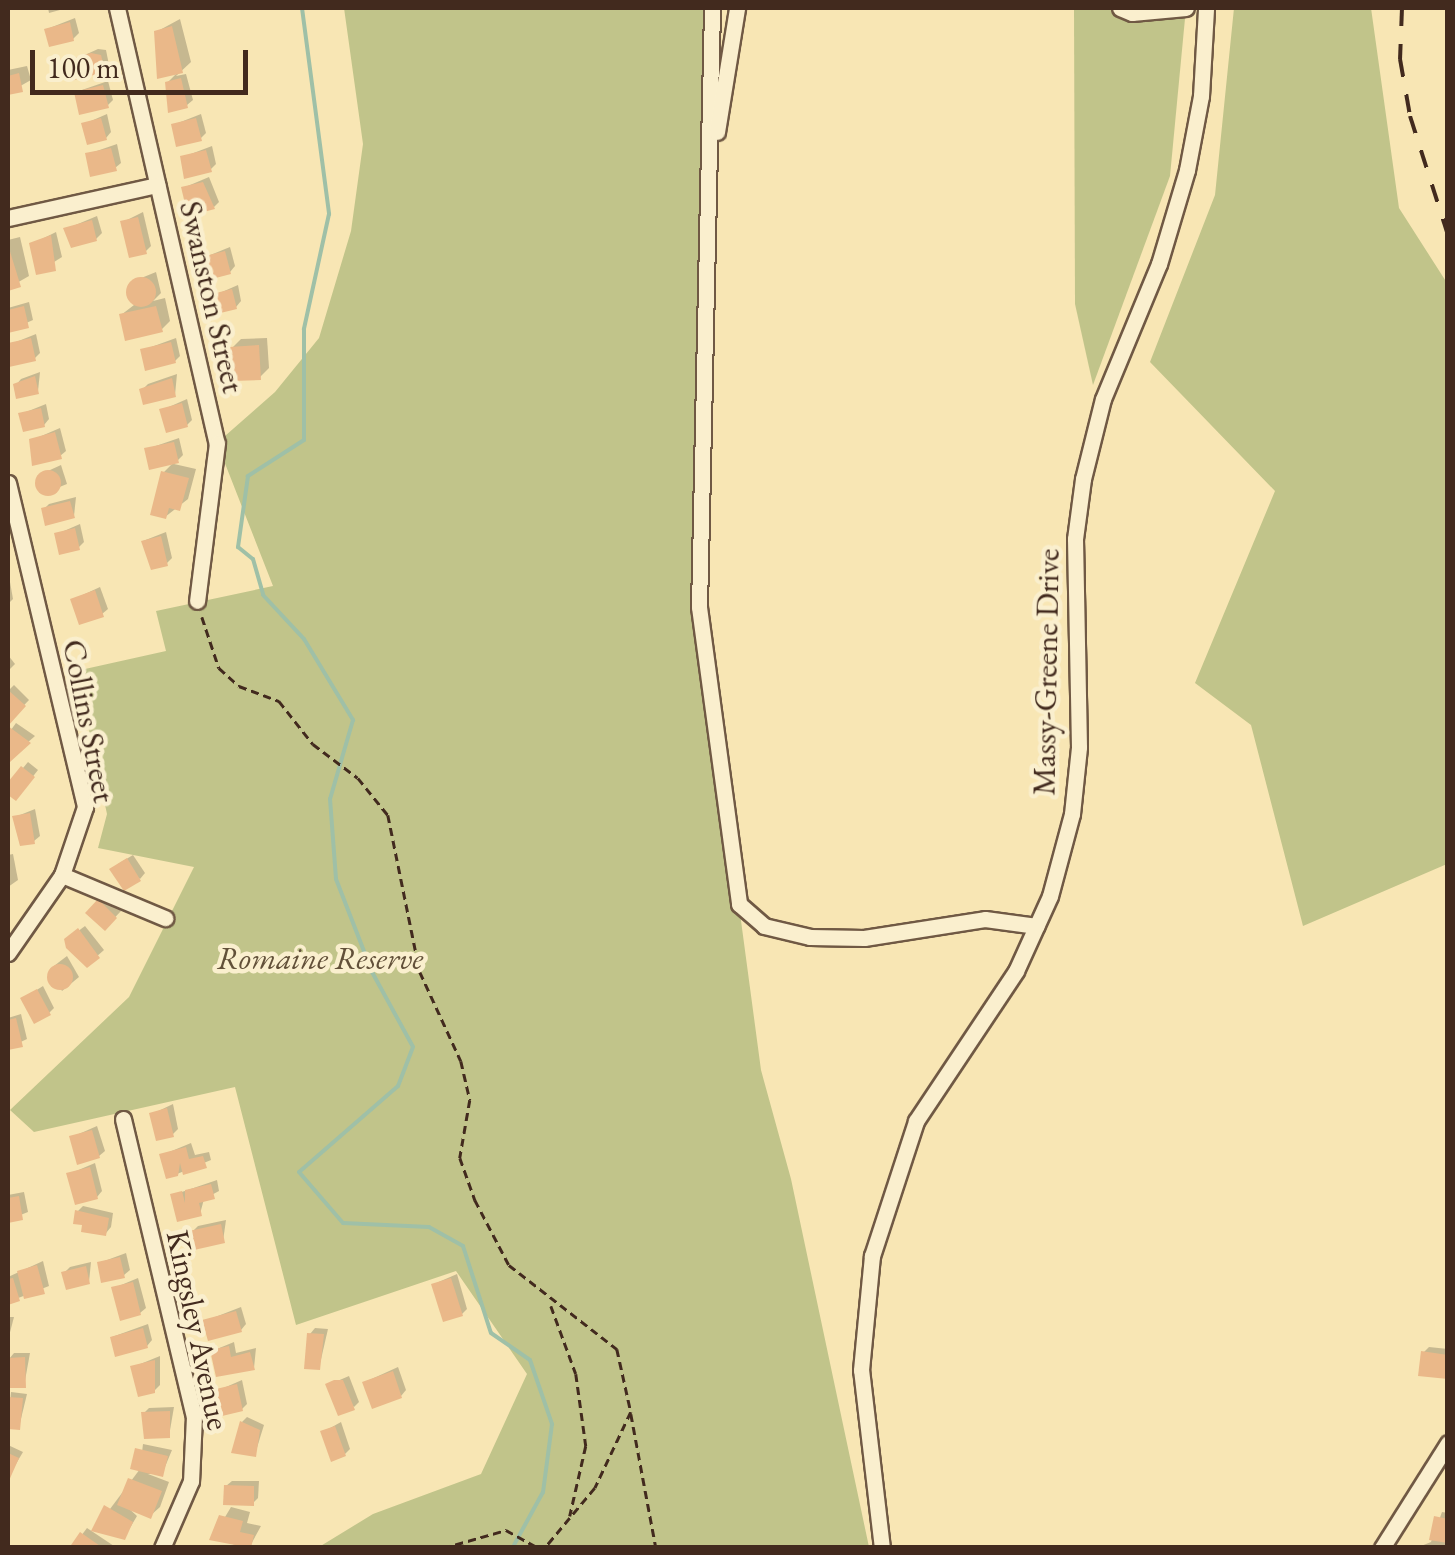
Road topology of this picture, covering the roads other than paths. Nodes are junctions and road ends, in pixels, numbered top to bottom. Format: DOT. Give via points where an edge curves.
graph roads {
  1 [pos="117,8"];
  2 [pos="712,8"];
  3 [pos="737,8"];
  4 [pos="1120,8"];
  5 [pos="1186,8"];
  6 [pos="1206,8"];
  7 [pos="708,177"];
  8 [pos="157,184"];
  9 [pos="8,218"];
  10 [pos="8,482"];
  11 [pos="196,601"];
  12 [pos="62,874"];
  13 [pos="165,918"];
  14 [pos="1038,926"];
  15 [pos="8,953"];
  16 [pos="123,1119"];
  17 [pos="1448,1443"];
  18 [pos="162,1548"];
  19 [pos="882,1548"];
  20 [pos="1382,1548"];
  1 -- 8 [label="street, Swanston Street"];
  2 -- 7 [label="street"];
  3 -- 7 [label="street"];
  4 -- 5 [label="street"];
  6 -- 14 [label="street, Massy-Greene Drive" via="1201,96 1182,189 1103,399 1083,480 1075,538 1080,746 1072,814"];
  7 -- 14 [label="street" via="699,607 739,904 764,926 810,938 864,938 985,919"];
  8 -- 9 [label="street"];
  8 -- 11 [label="street, Swanston Street" via="217,443"];
  10 -- 12 [label="street, Collins Street" via="84,806"];
  12 -- 13 [label="street"];
  12 -- 15 [label="street, Collins Street"];
  14 -- 19 [label="street, Massy-Greene Drive" via="916,1121 885,1204 864,1311 861,1370"];
  16 -- 18 [label="street, Kingsley Avenue" via="194,1416 192,1481"];
  17 -- 20 [label="street"];
}
